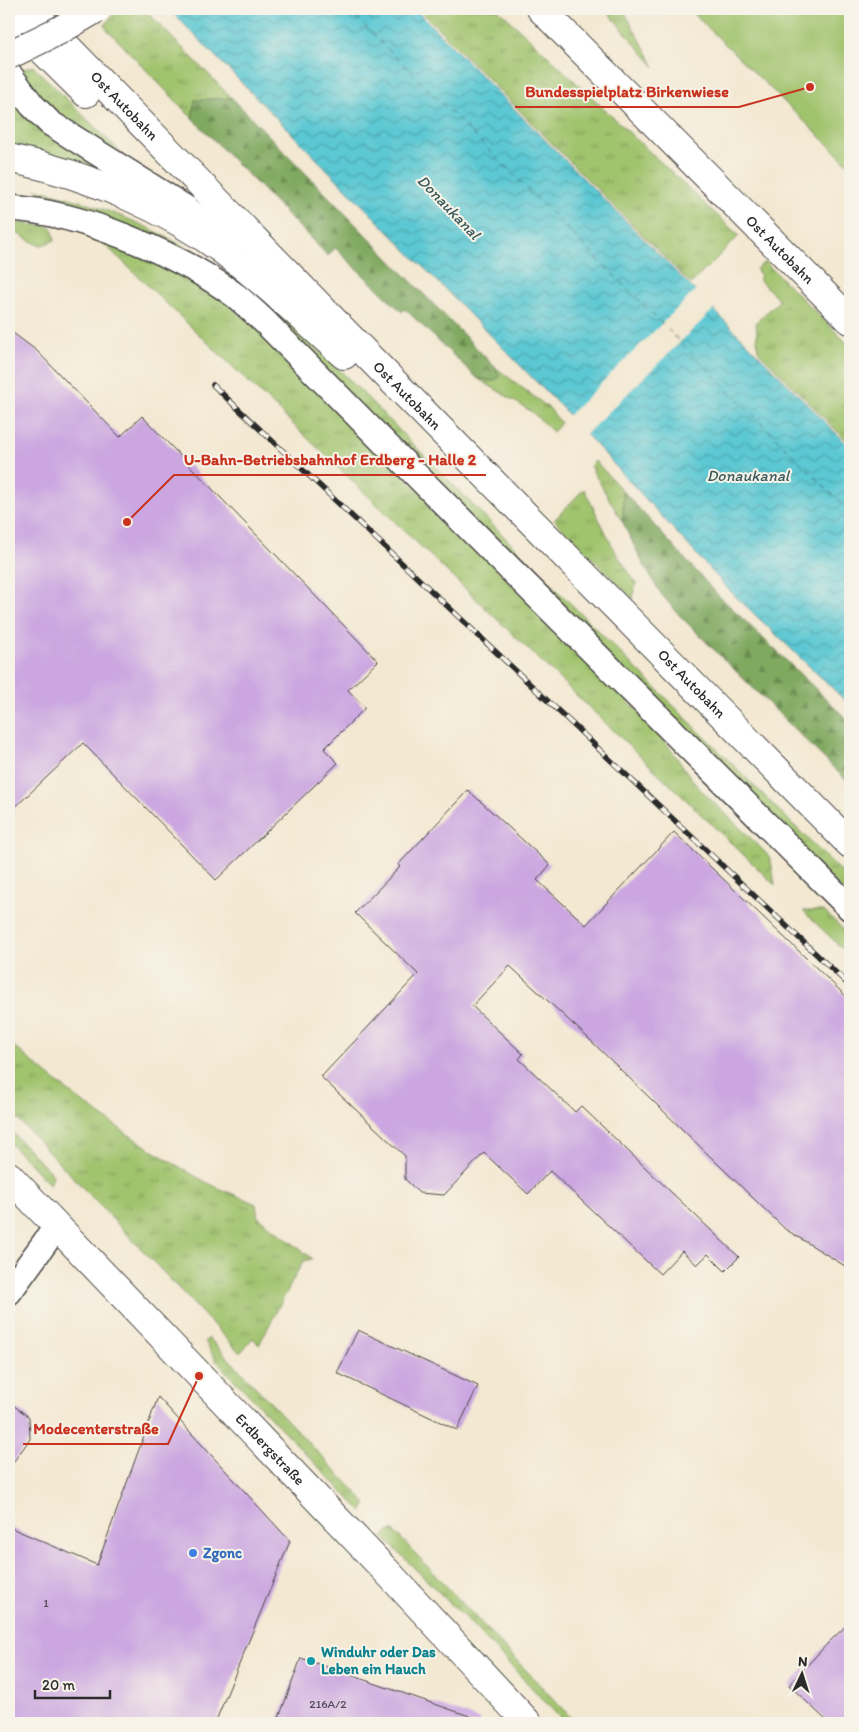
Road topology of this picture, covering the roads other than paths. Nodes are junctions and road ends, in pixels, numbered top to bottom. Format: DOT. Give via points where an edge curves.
graph roads {
  1 [pos="30,9"];
  2 [pos="96,9"];
  3 [pos="541,9"];
  4 [pos="568,9"];
  5 [pos="9,17"];
  6 [pos="574,42"];
  7 [pos="9,55"];
  8 [pos="9,74"];
  9 [pos="9,158"];
  10 [pos="9,208"];
  11 [pos="850,320"];
  12 [pos="345,341"];
  13 [pos="370,358"];
  14 [pos="850,844"];
  15 [pos="850,908"];
  16 [pos="9,1176"];
  17 [pos="57,1226"];
  18 [pos="9,1292"];
  19 [pos="528,1723"];
  1 -- 13 [label="main road, Ost Autobahn"];
  2 -- 7 [label="main road, bridge"];
  3 -- 6 [label="main road, Ost Autobahn"];
  4 -- 6 [label="main road"];
  5 -- 12 [label="main road"];
  6 -- 11 [label="main road, Ost Autobahn"];
  8 -- 12 [label="street" via="50,123 209,224"];
  9 -- 13 [label="main road" via="73,175 161,213 238,262 344,355"];
  10 -- 15 [label="street" via="51,213 135,241 173,258 237,297"];
  12 -- 13 [label="main road"];
  13 -- 14 [label="main road, Ost Autobahn"];
  16 -- 17 [label="main road, Erdbergstraße"];
  17 -- 18 [label="street"];
  17 -- 19 [label="main road, Erdbergstraße"];
}
